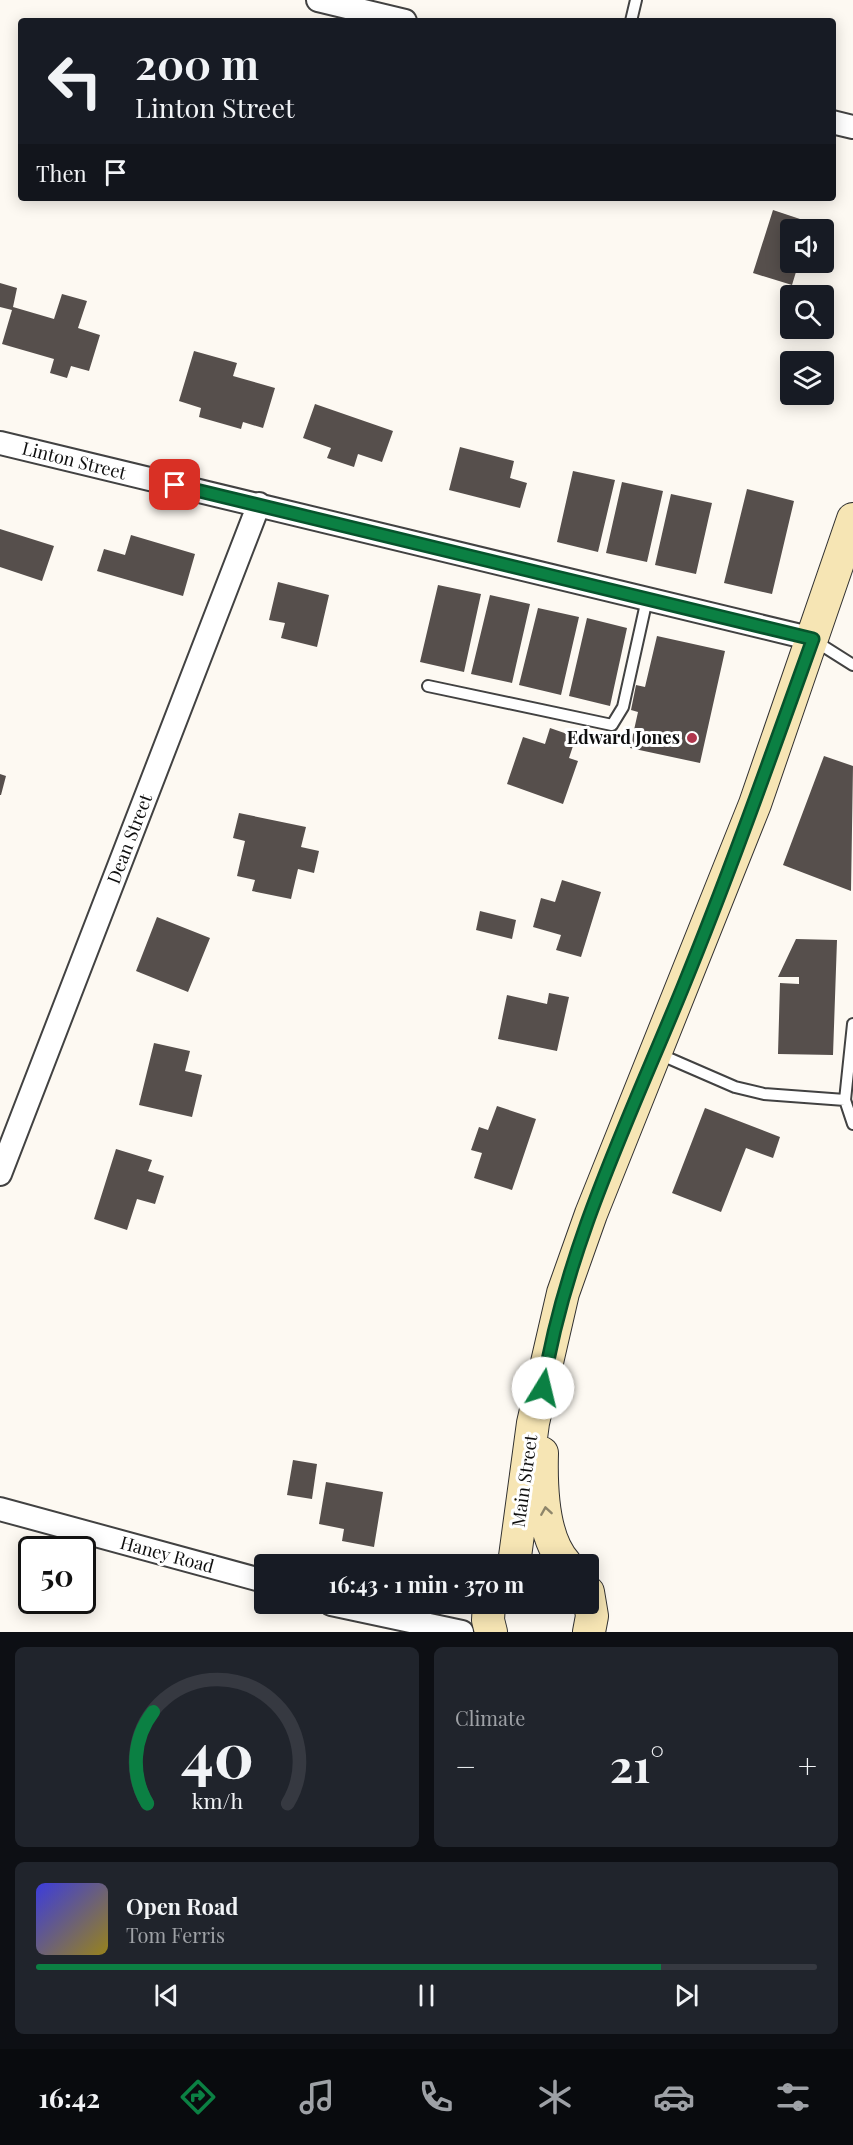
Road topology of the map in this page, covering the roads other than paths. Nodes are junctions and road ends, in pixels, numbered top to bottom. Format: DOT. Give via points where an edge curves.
graph roads {
  1 [pos="318,0"];
  2 [pos="636,0"];
  3 [pos="393,18"];
  4 [pos="632,18"];
  5 [pos="836,123"];
  6 [pos="853,127"];
  7 [pos="0,443"];
  8 [pos="259,504"];
  9 [pos="853,519"];
  10 [pos="647,599"];
  11 [pos="813,639"];
  12 [pos="853,665"];
  13 [pos="428,686"];
  14 [pos="853,1024"];
  15 [pos="656,1053"];
  16 [pos="845,1100"];
  17 [pos="853,1124"];
  18 [pos="0,1174"];
  19 [pos="542,1398"];
  20 [pos="0,1509"];
  21 [pos="515,1554"];
  22 [pos="560,1554"];
  23 [pos="254,1578"];
  24 [pos="378,1614"];
  25 [pos="488,1614"];
  26 [pos="592,1614"];
  27 [pos="462,1632"];
  28 [pos="491,1632"];
  29 [pos="589,1632"];
  1 -- 3 [label="street"];
  2 -- 4 [label="lane"];
  5 -- 6 [label="street"];
  7 -- 8 [label="street, Linton Street"];
  8 -- 10 [label="street, Linton Street"];
  8 -- 18 [label="street, Dean Street"];
  9 -- 11 [label="main road, Main Street"];
  10 -- 11 [label="street, Linton Street"];
  10 -- 13 [label="lane" via="623,707 612,725"];
  11 -- 12 [label="lane"];
  11 -- 15 [label="main road, Main Street" via="755,804"];
  14 -- 16 [label="lane"];
  15 -- 16 [label="lane" via="735,1087 764,1094"];
  15 -- 19 [label="main road, Main Street" via="563,1293"];
  16 -- 17 [label="lane"];
  19 -- 21 [label="main road, Main Street" via="526,1464"];
  22 -- 19 [label="main road, Main Street, one-way" via="551,1537 546,1511"];
  20 -- 23 [label="street, Haney Road"];
  24 -- 27 [label="street"];
  25 -- 28 [label="main road"];
  26 -- 29 [label="main road"];
}
